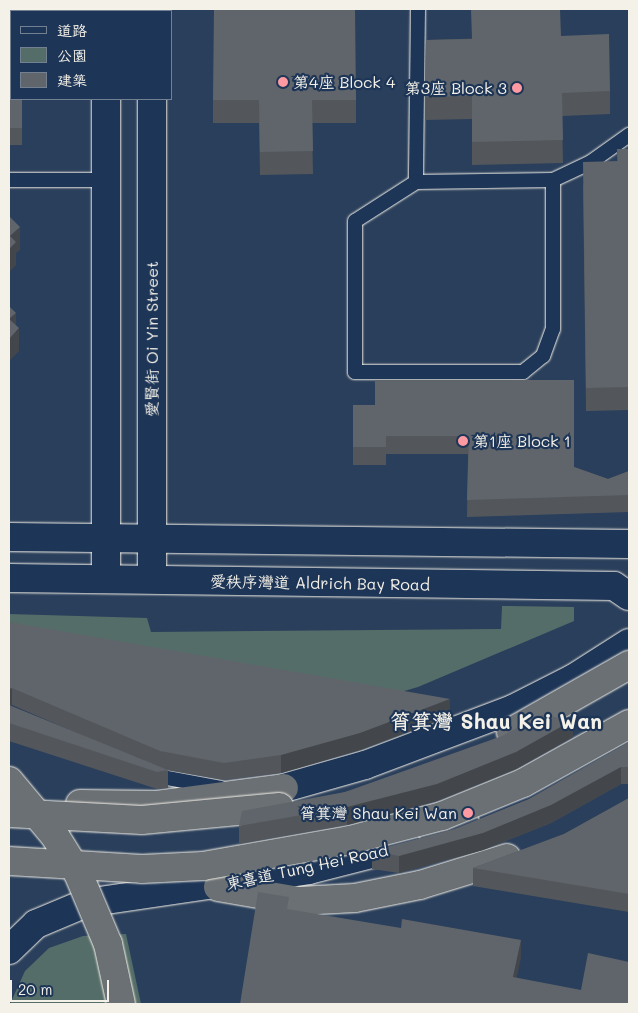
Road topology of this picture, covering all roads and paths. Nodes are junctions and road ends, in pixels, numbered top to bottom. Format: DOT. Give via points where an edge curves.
graph roads {
  1 [pos="418,9"];
  2 [pos="106,100"];
  3 [pos="152,100"];
  4 [pos="629,135"];
  5 [pos="9,180"];
  6 [pos="106,180"];
  7 [pos="553,180"];
  8 [pos="416,182"];
  9 [pos="9,537"];
  10 [pos="106,537"];
  11 [pos="152,537"];
  12 [pos="629,544"];
  13 [pos="9,578"];
  14 [pos="106,578"];
  15 [pos="152,578"];
  16 [pos="629,596"];
  17 [pos="629,643"];
  18 [pos="629,665"];
  19 [pos="629,724"];
  20 [pos="629,745"];
  21 [pos="140,770"];
  22 [pos="9,782"];
  23 [pos="284,788"];
  24 [pos="9,798"];
  25 [pos="9,813"];
  26 [pos="532,848"];
  27 [pos="9,860"];
  28 [pos="218,886"];
  29 [pos="9,950"];
  30 [pos="121,1004"];
  1 -- 8 [label="lane"];
  2 -- 6 [label="main road"];
  3 -- 11 [label="main road, 愛賢街 Oi Yin Street"];
  4 -- 7 [label="lane" via="591,162"];
  5 -- 6 [label="lane"];
  6 -- 10 [label="main road"];
  7 -- 8 [label="lane"];
  7 -- 8 [label="lane" via="553,329 543,356 523,372 355,372 355,221"];
  9 -- 10 [label="main road"];
  10 -- 11 [label="main road"];
  10 -- 14 [label="main road"];
  11 -- 12 [label="main road"];
  11 -- 15 [label="main road, 愛賢街 Oi Yin Street"];
  13 -- 14 [label="main road, 愛秩序灣道 Aldrich Bay Road"];
  14 -- 15 [label="main road, 愛秩序灣道 Aldrich Bay Road"];
  15 -- 16 [label="main road, 愛秩序灣道 Aldrich Bay Road" via="251,584 614,586"];
  17 -- 23 [label="main road" via="574,678 504,713 365,765"];
  18 -- 25 [label="highway, bridge" via="498,739 340,795 245,812 142,820"];
  19 -- 27 [label="highway, bridge" via="523,783 442,816 350,840 203,866 142,869"];
  20 -- 28 [label="main road, 東喜道 Tung Hei Road" via="523,802 451,831 337,864"];
  21 -- 23 [label="lane" via="223,788"];
  22 -- 30 [label="highway, bridge" via="55,836 78,873 108,944"];
  23 -- 24 [label="highway" via="157,805"];
  26 -- 28 [label="highway" via="457,876 355,898 299,901"];
  28 -- 29 [label="main road, 東喜道 Tung Hei Road" via="69,908 36,924"];
}
